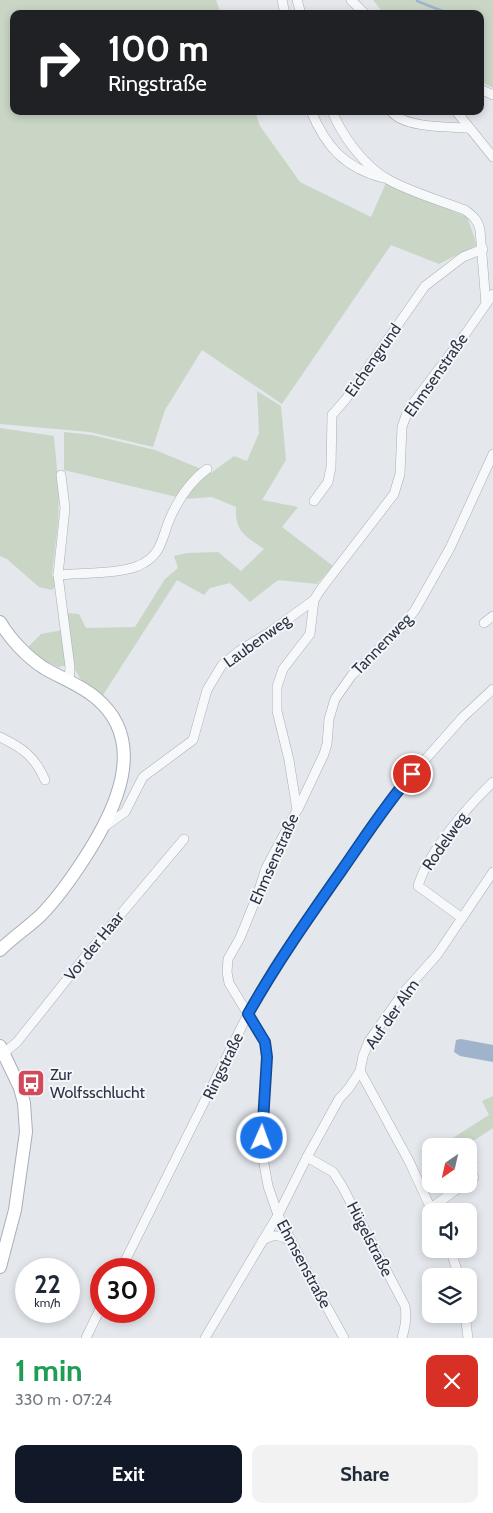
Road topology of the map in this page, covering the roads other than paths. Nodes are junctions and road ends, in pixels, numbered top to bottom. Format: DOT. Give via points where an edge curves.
graph roads {
  1 [pos="351,0"];
  2 [pos="361,10"];
  3 [pos="313,115"];
  4 [pos="334,115"];
  5 [pos="394,115"];
  6 [pos="459,115"];
  7 [pos="469,128"];
  8 [pos="493,157"];
  9 [pos="388,179"];
  10 [pos="483,249"];
  11 [pos="493,294"];
  12 [pos="486,304"];
  13 [pos="493,454"];
  14 [pos="207,468"];
  15 [pos="62,475"];
  16 [pos="314,501"];
  17 [pos="58,575"];
  18 [pos="314,600"];
  19 [pos="493,616"];
  20 [pos="0,622"];
  21 [pos="484,623"];
  22 [pos="69,681"];
  23 [pos="493,689"];
  24 [pos="0,737"];
  25 [pos="45,780"];
  26 [pos="493,782"];
  27 [pos="297,810"];
  28 [pos="104,827"];
  29 [pos="184,839"];
  30 [pos="493,872"];
  31 [pos="462,918"];
  32 [pos="0,950"];
  33 [pos="248,1014"];
  34 [pos="2,1050"];
  35 [pos="360,1071"];
  36 [pos="306,1157"];
  37 [pos="453,1193"];
  38 [pos="429,1203"];
  39 [pos="441,1203"];
  40 [pos="278,1215"];
  41 [pos="262,1241"];
  42 [pos="292,1244"];
  43 [pos="126,1258"];
  44 [pos="1,1263"];
  45 [pos="93,1323"];
  46 [pos="466,1323"];
  47 [pos="86,1338"];
  48 [pos="205,1338"];
  49 [pos="344,1338"];
  50 [pos="402,1338"];
  51 [pos="468,1338"];
  1 -- 2 [label="street"];
  3 -- 9 [label="street" via="334,152 368,174"];
  4 -- 9 [label="street" via="350,143"];
  5 -- 7 [label="street" via="401,120 422,124"];
  6 -- 7 [label="street"];
  7 -- 8 [label="street"];
  9 -- 10 [label="street" via="465,210 479,223"];
  10 -- 12 [label="street"];
  10 -- 16 [label="street, Eichengrund" via="463,257 426,286 332,415 328,482"];
  11 -- 12 [label="street, Ehmsenstraße"];
  12 -- 18 [label="street, Ehmsenstraße" via="408,410 402,427 400,474 394,494"];
  13 -- 27 [label="street, Tannenweg" via="450,548 415,610 352,675 335,699 324,754"];
  14 -- 17 [label="street" via="192,482 174,509 159,549 150,559 121,570"];
  15 -- 17 [label="street" via="65,508"];
  17 -- 22 [label="street"];
  18 -- 27 [label="street, Ehmsenstraße" via="311,630 283,669 276,697 276,711 289,760"];
  18 -- 28 [label="street, Laubenweg" via="222,665 207,690 193,740 142,777 125,812"];
  19 -- 21 [label="street"];
  20 -- 22 [label="street" via="29,656"];
  22 -- 28 [label="street" via="107,708 115,720 123,746 121,782"];
  23 -- 33 [label="street, Ringstraße" via="462,718 400,788 289,946"];
  24 -- 25 [label="street" via="30,755"];
  26 -- 31 [label="street, Rodelweg" via="471,803 452,829 422,872 418,886"];
  27 -- 33 [label="street, Ehmsenstraße" via="266,868 240,938 228,959 229,983"];
  28 -- 32 [label="street" via="56,897 39,917"];
  29 -- 34 [label="street, Vor der Haar" via="17,1042"];
  30 -- 31 [label="street, Auf der Alm"];
  31 -- 35 [label="street, Auf der Alm" via="369,1042"];
  33 -- 40 [label="street, Ehmsenstraße" via="265,1042 262,1153"];
  33 -- 43 [label="street, Ringstraße"];
  34 -- 44 [label="street" via="20,1088 26,1132 15,1210"];
  35 -- 36 [label="street, Auf der Alm" via="339,1099"];
  35 -- 38 [label="street"];
  36 -- 40 [label="street, Auf der Alm"];
  36 -- 50 [label="street, Hügelstraße" via="333,1172 356,1212 405,1306"];
  37 -- 39 [label="street"];
  40 -- 41 [label="street, Auf der Alm"];
  40 -- 42 [label="street, Ehmsenstraße"];
  41 -- 42 [label="street" via="278,1235"];
  41 -- 48 [label="street, Auf der Alm"];
  42 -- 49 [label="street, Ehmsenstraße"];
  45 -- 47 [label="street"];
  46 -- 51 [label="street"];
}
